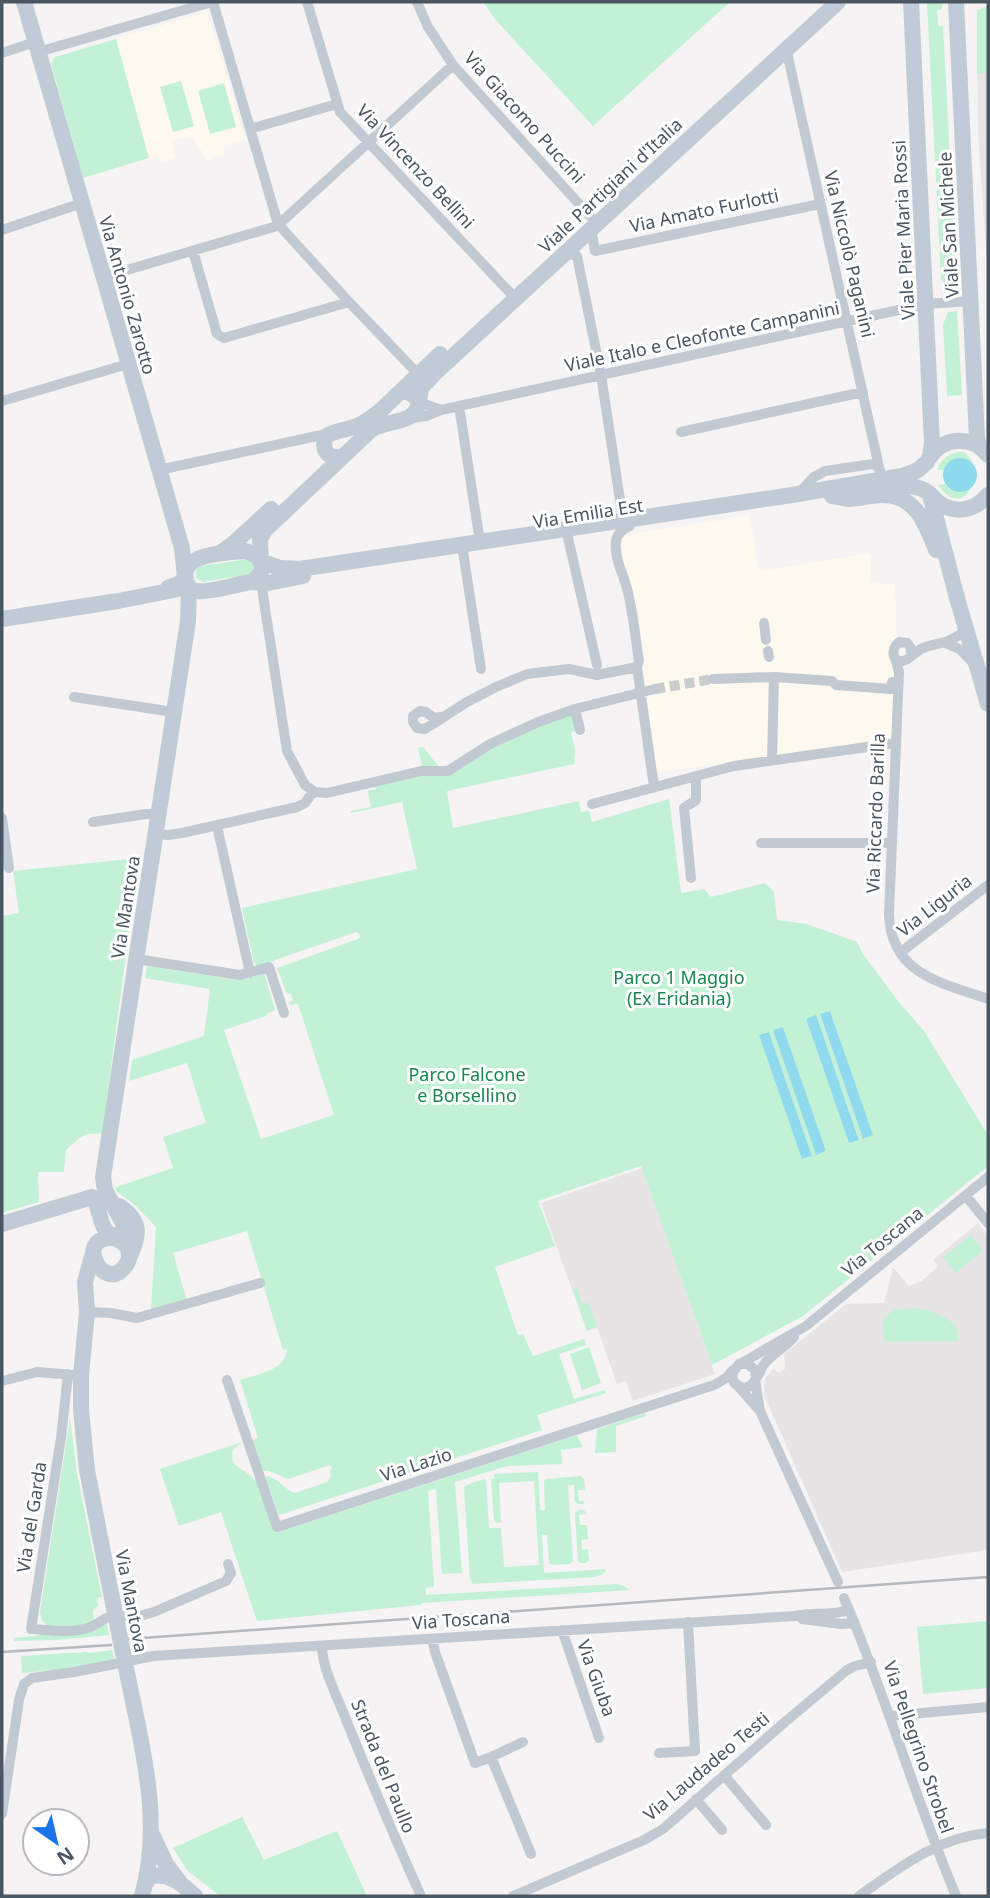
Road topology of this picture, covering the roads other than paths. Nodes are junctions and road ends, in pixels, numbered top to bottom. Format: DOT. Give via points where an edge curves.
graph roads {
  1 [pos="24,2"];
  2 [pos="213,2"];
  3 [pos="307,2"];
  4 [pos="417,2"];
  5 [pos="838,2"];
  6 [pos="956,2"];
  7 [pos="820,4"];
  8 [pos="909,5"];
  9 [pos="37,47"];
  10 [pos="788,47"];
  11 [pos="2,53"];
  12 [pos="453,65"];
  13 [pos="337,104"];
  14 [pos="250,129"];
  15 [pos="369,141"];
  16 [pos="82,203"];
  17 [pos="820,204"];
  18 [pos="590,222"];
  19 [pos="278,224"];
  20 [pos="2,230"];
  21 [pos="193,251"];
  22 [pos="595,251"];
  23 [pos="571,258"];
  24 [pos="103,277"];
  25 [pos="512,295"];
  26 [pos="971,301"];
  27 [pos="349,302"];
  28 [pos="926,304"];
  29 [pos="847,322"];
  30 [pos="123,365"];
  31 [pos="418,374"];
  32 [pos="601,375"];
  33 [pos="400,392"];
  34 [pos="863,392"];
  35 [pos="2,401"];
  36 [pos="419,402"];
  37 [pos="459,406"];
  38 [pos="440,410"];
  39 [pos="404,420"];
  40 [pos="681,432"];
  41 [pos="326,442"];
  42 [pos="985,447"];
  43 [pos="341,457"];
  44 [pos="928,459"];
  45 [pos="879,467"];
  46 [pos="159,470"];
  47 [pos="898,477"];
  48 [pos="930,494"];
  49 [pos="792,495"];
  50 [pos="988,495"];
  51 [pos="832,496"];
  52 [pos="622,524"];
  53 [pos="566,532"];
  54 [pos="480,542"];
  55 [pos="182,548"];
  56 [pos="462,548"];
  57 [pos="213,555"];
  58 [pos="261,561"];
  59 [pos="951,574"];
  60 [pos="256,582"];
  61 [pos="187,583"];
  62 [pos="206,591"];
  63 [pos="153,594"];
  64 [pos="2,619"];
  65 [pos="963,620"];
  66 [pos="188,621"];
  67 [pos="764,623"];
  68 [pos="907,643"];
  69 [pos="946,643"];
  70 [pos="923,648"];
  71 [pos="768,649"];
  72 [pos="904,658"];
  73 [pos="597,665"];
  74 [pos="637,667"];
  75 [pos="481,669"];
  76 [pos="979,672"];
  77 [pos="774,677"];
  78 [pos="898,678"];
  79 [pos="713,679"];
  80 [pos="655,689"];
  81 [pos="640,692"];
  82 [pos="74,697"];
  83 [pos="988,704"];
  84 [pos="575,709"];
  85 [pos="174,712"];
  86 [pos="441,717"];
  87 [pos="580,730"];
  88 [pos="895,743"];
  89 [pos="772,760"];
  90 [pos="696,776"];
  91 [pos="654,787"];
  92 [pos="313,792"];
  93 [pos="592,804"];
  94 [pos="158,814"];
  95 [pos="2,818"];
  96 [pos="93,822"];
  97 [pos="217,826"];
  98 [pos="155,834"];
  99 [pos="892,842"];
  100 [pos="761,843"];
  101 [pos="9,868"];
  102 [pos="691,878"];
  103 [pos="988,885"];
  104 [pos="901,953"];
  105 [pos="136,959"];
  106 [pos="250,973"];
  107 [pos="988,999"];
  108 [pos="284,1013"];
  109 [pos="103,1177"];
  110 [pos="988,1177"];
  111 [pos="966,1196"];
  112 [pos="83,1199"];
  113 [pos="104,1204"];
  114 [pos="988,1223"];
  115 [pos="2,1224"];
  116 [pos="116,1238"];
  117 [pos="94,1251"];
  118 [pos="128,1259"];
  119 [pos="111,1273"];
  120 [pos="260,1283"];
  121 [pos="87,1311"];
  122 [pos="798,1332"];
  123 [pos="737,1367"];
  124 [pos="75,1375"];
  125 [pos="756,1379"];
  126 [pos="227,1380"];
  127 [pos="2,1381"];
  128 [pos="714,1385"];
  129 [pos="737,1385"];
  130 [pos="760,1411"];
  131 [pos="228,1564"];
  132 [pos="838,1583"];
  133 [pos="844,1598"];
  134 [pos="849,1610"];
  135 [pos="124,1616"];
  136 [pos="793,1616"];
  137 [pos="106,1618"];
  138 [pos="688,1622"];
  139 [pos="855,1623"];
  140 [pos="562,1630"];
  141 [pos="432,1639"];
  142 [pos="322,1646"];
  143 [pos="132,1660"];
  144 [pos="871,1662"];
  145 [pos="115,1664"];
  146 [pos="988,1707"];
  147 [pos="889,1716"];
  148 [pos="599,1738"];
  149 [pos="523,1742"];
  150 [pos="659,1753"];
  151 [pos="491,1757"];
  152 [pos="723,1775"];
  153 [pos="696,1799"];
  154 [pos="2,1814"];
  155 [pos="766,1825"];
  156 [pos="151,1827"];
  157 [pos="722,1830"];
  158 [pos="988,1833"];
  159 [pos="935,1847"];
  160 [pos="531,1854"];
  161 [pos="181,1884"];
  162 [pos="144,1890"];
  163 [pos="195,1896"];
  164 [pos="421,1896"];
  165 [pos="513,1896"];
  166 [pos="859,1896"];
  167 [pos="956,1896"];
  1 -- 9 [label="main road, Via Antonio Zarotto"];
  2 -- 9 [label="street"];
  2 -- 14 [label="street"];
  3 -- 13 [label="street, Via Vincenzo Bellini"];
  4 -- 12 [label="street, Via Giacomo Puccini"];
  5 -- 10 [label="main road, Viale Partigiani d'Italia"];
  6 -- 26 [label="main road, Viale San Michele"];
  7 -- 18 [label="main road, Viale Partigiani d'Italia"];
  8 -- 28 [label="main road, Viale Pier Maria Rossi"];
  9 -- 11 [label="street"];
  9 -- 16 [label="main road, Via Antonio Zarotto"];
  10 -- 17 [label="street, Via Niccolò Paganini"];
  10 -- 18 [label="main road, Viale Partigiani d'Italia"];
  12 -- 15 [label="street"];
  12 -- 18 [label="street, Via Giacomo Puccini"];
  13 -- 14 [label="street"];
  13 -- 15 [label="street, Via Vincenzo Bellini"];
  14 -- 19 [label="street"];
  15 -- 19 [label="street"];
  15 -- 25 [label="street, Via Vincenzo Bellini"];
  16 -- 20 [label="street"];
  16 -- 24 [label="main road, Via Antonio Zarotto"];
  17 -- 22 [label="street, Via Amato Furlotti"];
  17 -- 29 [label="street, Via Niccolò Paganini"];
  18 -- 22 [label="street"];
  18 -- 23 [label="main road, Viale Partigiani d'Italia"];
  18 -- 25 [label="main road, Viale Partigiani d'Italia"];
  19 -- 21 [label="street"];
  19 -- 27 [label="street"];
  21 -- 24 [label="street"];
  21 -- 27 [label="street" via="217,334 224,338"];
  22 -- 23 [label="street, Via Amato Furlotti"];
  23 -- 25 [label="main road, Viale Partigiani d'Italia"];
  23 -- 32 [label="street"];
  24 -- 30 [label="main road, Via Antonio Zarotto"];
  25 -- 31 [label="main road, Viale Partigiani d'Italia"];
  25 -- 36 [label="main road, Viale Partigiani d'Italia" via="421,388"];
  26 -- 28 [label="street, Viale Italo e Cleofonte Campanini"];
  26 -- 42 [label="main road, Viale San Michele" via="978,442"];
  27 -- 31 [label="street"];
  28 -- 29 [label="street, Viale Italo e Cleofonte Campanini"];
  28 -- 44 [label="main road, Viale Pier Maria Rossi" via="932,443"];
  29 -- 32 [label="street, Viale Italo e Cleofonte Campanini"];
  29 -- 34 [label="street, Via Niccolò Paganini"];
  30 -- 35 [label="street"];
  30 -- 46 [label="main road, Via Antonio Zarotto"];
  31 -- 33 [label="main road, Viale Partigiani d'Italia"];
  32 -- 37 [label="street, Viale Italo e Cleofonte Campanini"];
  32 -- 52 [label="street"];
  33 -- 36 [label="main road" via="412,394"];
  33 -- 41 [label="main road, Viale Partigiani d'Italia" via="370,419"];
  34 -- 40 [label="street"];
  34 -- 45 [label="street, Via Niccolò Paganini"];
  36 -- 38 [label="street"];
  36 -- 39 [label="main road, Viale Partigiani d'Italia" via="414,415"];
  37 -- 38 [label="street, Viale Italo e Cleofonte Campanini"];
  37 -- 54 [label="street"];
  38 -- 39 [label="street, Viale Italo e Cleofonte Campanini"];
  39 -- 43 [label="main road" via="376,427"];
  41 -- 43 [label="main road" via="330,456"];
  41 -- 46 [label="street" via="308,439"];
  41 -- 57 [label="main road" via="316,468 234,543"];
  42 -- 44 [label="main road, Via Emilia Est" via="952,441"];
  43 -- 58 [label="main road" via="263,532"];
  44 -- 47 [label="main road, Via Emilia Est" via="914,472"];
  44 -- 48 [label="main road, Viale Pier Maria Rossi" via="925,478"];
  45 -- 47 [label="street"];
  45 -- 49 [label="street" via="825,471"];
  46 -- 55 [label="main road, Via Antonio Zarotto"];
  47 -- 49 [label="main road, Via Emilia Est"];
  48 -- 50 [label="main road, Via Emilia Est" via="942,505 959,510 976,506"];
  48 -- 51 [label="main road, Via Emilia Est" via="903,485"];
  48 -- 59 [label="main road, Viale Pier Maria Rossi"];
  49 -- 52 [label="main road, Via Emilia Est"];
  51 -- 52 [label="main road, Via Emilia Est"];
  51 -- 59 [label="main road" via="887,495 909,502"];
  52 -- 53 [label="main road, Via Emilia Est"];
  52 -- 74 [label="street" via="617,559 626,586"];
  53 -- 54 [label="main road, Via Emilia Est"];
  53 -- 56 [label="main road, Via Emilia Est"];
  53 -- 73 [label="street"];
  54 -- 56 [label="main road, Via Emilia Est"];
  55 -- 57 [label="main road" via="195,555"];
  55 -- 61 [label="main road, Via Antonio Zarotto"];
  56 -- 58 [label="main road, Via Emilia Est" via="296,570"];
  56 -- 60 [label="main road, Via Emilia Est"];
  56 -- 75 [label="street"];
  57 -- 58 [label="main road, Via Emilia Est" via="246,551"];
  57 -- 61 [label="main road" via="191,562"];
  58 -- 60 [label="main road"];
  59 -- 65 [label="main road, Viale Pier Maria Rossi"];
  60 -- 62 [label="main road, Via Emilia Est"];
  60 -- 92 [label="street" via="286,749 300,779"];
  61 -- 62 [label="main road, Via Emilia Est"];
  61 -- 63 [label="main road, Via Emilia Est"];
  61 -- 66 [label="main road, Via Mantova"];
  62 -- 66 [label="main road, Via Mantova"];
  63 -- 64 [label="main road, Via Emilia Est"];
  63 -- 66 [label="main road" via="177,602"];
  65 -- 69 [label="street" via="962,633"];
  65 -- 76 [label="main road, Viale Pier Maria Rossi"];
  66 -- 85 [label="main road, Via Mantova"];
  67 -- 71 [label="street"];
  68 -- 70 [label="street"];
  68 -- 72 [label="street, Via Riccardo Barilla" via="911,648"];
  68 -- 72 [label="street" via="895,645 892,652"];
  69 -- 70 [label="street"];
  69 -- 76 [label="street" via="961,650"];
  70 -- 72 [label="street"];
  72 -- 78 [label="street, Via Riccardo Barilla"];
  74 -- 81 [label="street"];
  74 -- 86 [label="street" via="594,675 572,669 531,674"];
  76 -- 83 [label="main road, Viale Pier Maria Rossi"];
  77 -- 78 [label="street" via="891,689"];
  77 -- 79 [label="street"];
  77 -- 89 [label="street"];
  78 -- 88 [label="street, Via Riccardo Barilla"];
  80 -- 81 [label="street"];
  81 -- 84 [label="street"];
  81 -- 91 [label="street"];
  82 -- 85 [label="street"];
  84 -- 87 [label="street"];
  84 -- 92 [label="street" via="513,732 449,771 421,771 327,793"];
  85 -- 94 [label="main road, Via Mantova"];
  88 -- 89 [label="street"];
  88 -- 99 [label="street, Via Riccardo Barilla"];
  89 -- 90 [label="street"];
  90 -- 91 [label="street"];
  90 -- 102 [label="street" via="696,800 684,808"];
  91 -- 93 [label="street"];
  92 -- 97 [label="street" via="300,807"];
  94 -- 96 [label="street"];
  94 -- 98 [label="main road, Via Mantova"];
  95 -- 101 [label="street"];
  97 -- 98 [label="street" via="176,835"];
  97 -- 106 [label="street"];
  98 -- 105 [label="main road, Via Mantova"];
  99 -- 100 [label="street"];
  99 -- 104 [label="street, Via Riccardo Barilla" via="889,921"];
  103 -- 104 [label="street, Via Liguria"];
  104 -- 107 [label="street" via="926,977"];
  105 -- 106 [label="street"];
  105 -- 109 [label="main road, Via Mantova"];
  106 -- 108 [label="street" via="269,967"];
  109 -- 112 [label="main road"];
  109 -- 113 [label="main road, Via Mantova"];
  110 -- 111 [label="street, Via Toscana"];
  111 -- 114 [label="street"];
  111 -- 122 [label="street, Via Toscana"];
  112 -- 113 [label="main road" via="92,1197"];
  112 -- 115 [label="main road"];
  113 -- 116 [label="main road" via="102,1223"];
  113 -- 117 [label="main road, Via Mantova"];
  113 -- 118 [label="main road" via="127,1211 135,1220 137,1233"];
  116 -- 117 [label="main road" via="102,1240"];
  116 -- 118 [label="main road" via="126,1246"];
  117 -- 119 [label="main road" via="97,1267"];
  117 -- 121 [label="main road, Via Mantova" via="85,1282"];
  118 -- 119 [label="main road, Via Mantova" via="122,1269"];
  119 -- 121 [label="main road, Via Mantova" via="97,1285"];
  120 -- 121 [label="street" via="137,1318"];
  121 -- 124 [label="main road, Via Mantova"];
  122 -- 123 [label="street, Via Toscana"];
  122 -- 125 [label="street, Via Toscana" via="765,1363"];
  123 -- 125 [label="street" via="753,1367"];
  123 -- 128 [label="street, Via Lazio"];
  123 -- 129 [label="street" via="732,1378"];
  124 -- 127 [label="street" via="37,1372"];
  124 -- 137 [label="street, Via del Garda" via="31,1629 89,1628"];
  124 -- 156 [label="main road, Via Mantova, bridge" via="84,1451 144,1764"];
  125 -- 129 [label="street" via="748,1387"];
  125 -- 130 [label="street"];
  126 -- 128 [label="street, Via Lazio" via="276,1527"];
  128 -- 129 [label="street, Via Lazio"];
  129 -- 130 [label="street"];
  130 -- 132 [label="street"];
  131 -- 135 [label="street" via="231,1573 226,1581 155,1612"];
  133 -- 134 [label="street"];
  134 -- 136 [label="street"];
  134 -- 139 [label="street, Via Pellegrino Strobel"];
  136 -- 138 [label="street, Via Toscana"];
  136 -- 139 [label="street"];
  138 -- 140 [label="street, Via Toscana"];
  138 -- 150 [label="street" via="695,1751"];
  139 -- 144 [label="street, Via Pellegrino Strobel"];
  140 -- 141 [label="street, Via Toscana"];
  140 -- 148 [label="street, Via Giuba"];
  141 -- 142 [label="street, Via Toscana"];
  141 -- 151 [label="street" via="475,1763"];
  142 -- 143 [label="street, Via Toscana"];
  142 -- 164 [label="street, Strada del Paullo" via="342,1708"];
  144 -- 147 [label="street, Via Pellegrino Strobel"];
  144 -- 152 [label="street, Via Laudadeo Testi" via="847,1670"];
  145 -- 154 [label="street" via="27,1681 19,1700"];
  146 -- 147 [label="street"];
  147 -- 159 [label="street, Via Pellegrino Strobel"];
  149 -- 151 [label="street"];
  151 -- 160 [label="street"];
  152 -- 153 [label="street, Via Laudadeo Testi"];
  152 -- 155 [label="street"];
  153 -- 157 [label="street"];
  153 -- 165 [label="street, Via Laudadeo Testi" via="650,1836"];
  156 -- 161 [label="main road" via="162,1858"];
  156 -- 162 [label="main road, Via Mantova"];
  158 -- 159 [label="street"];
  159 -- 166 [label="street"];
  159 -- 167 [label="street, Via Pellegrino Strobel"];
  161 -- 162 [label="main road" via="159,1875 148,1878"];
  161 -- 163 [label="main road"];
}
